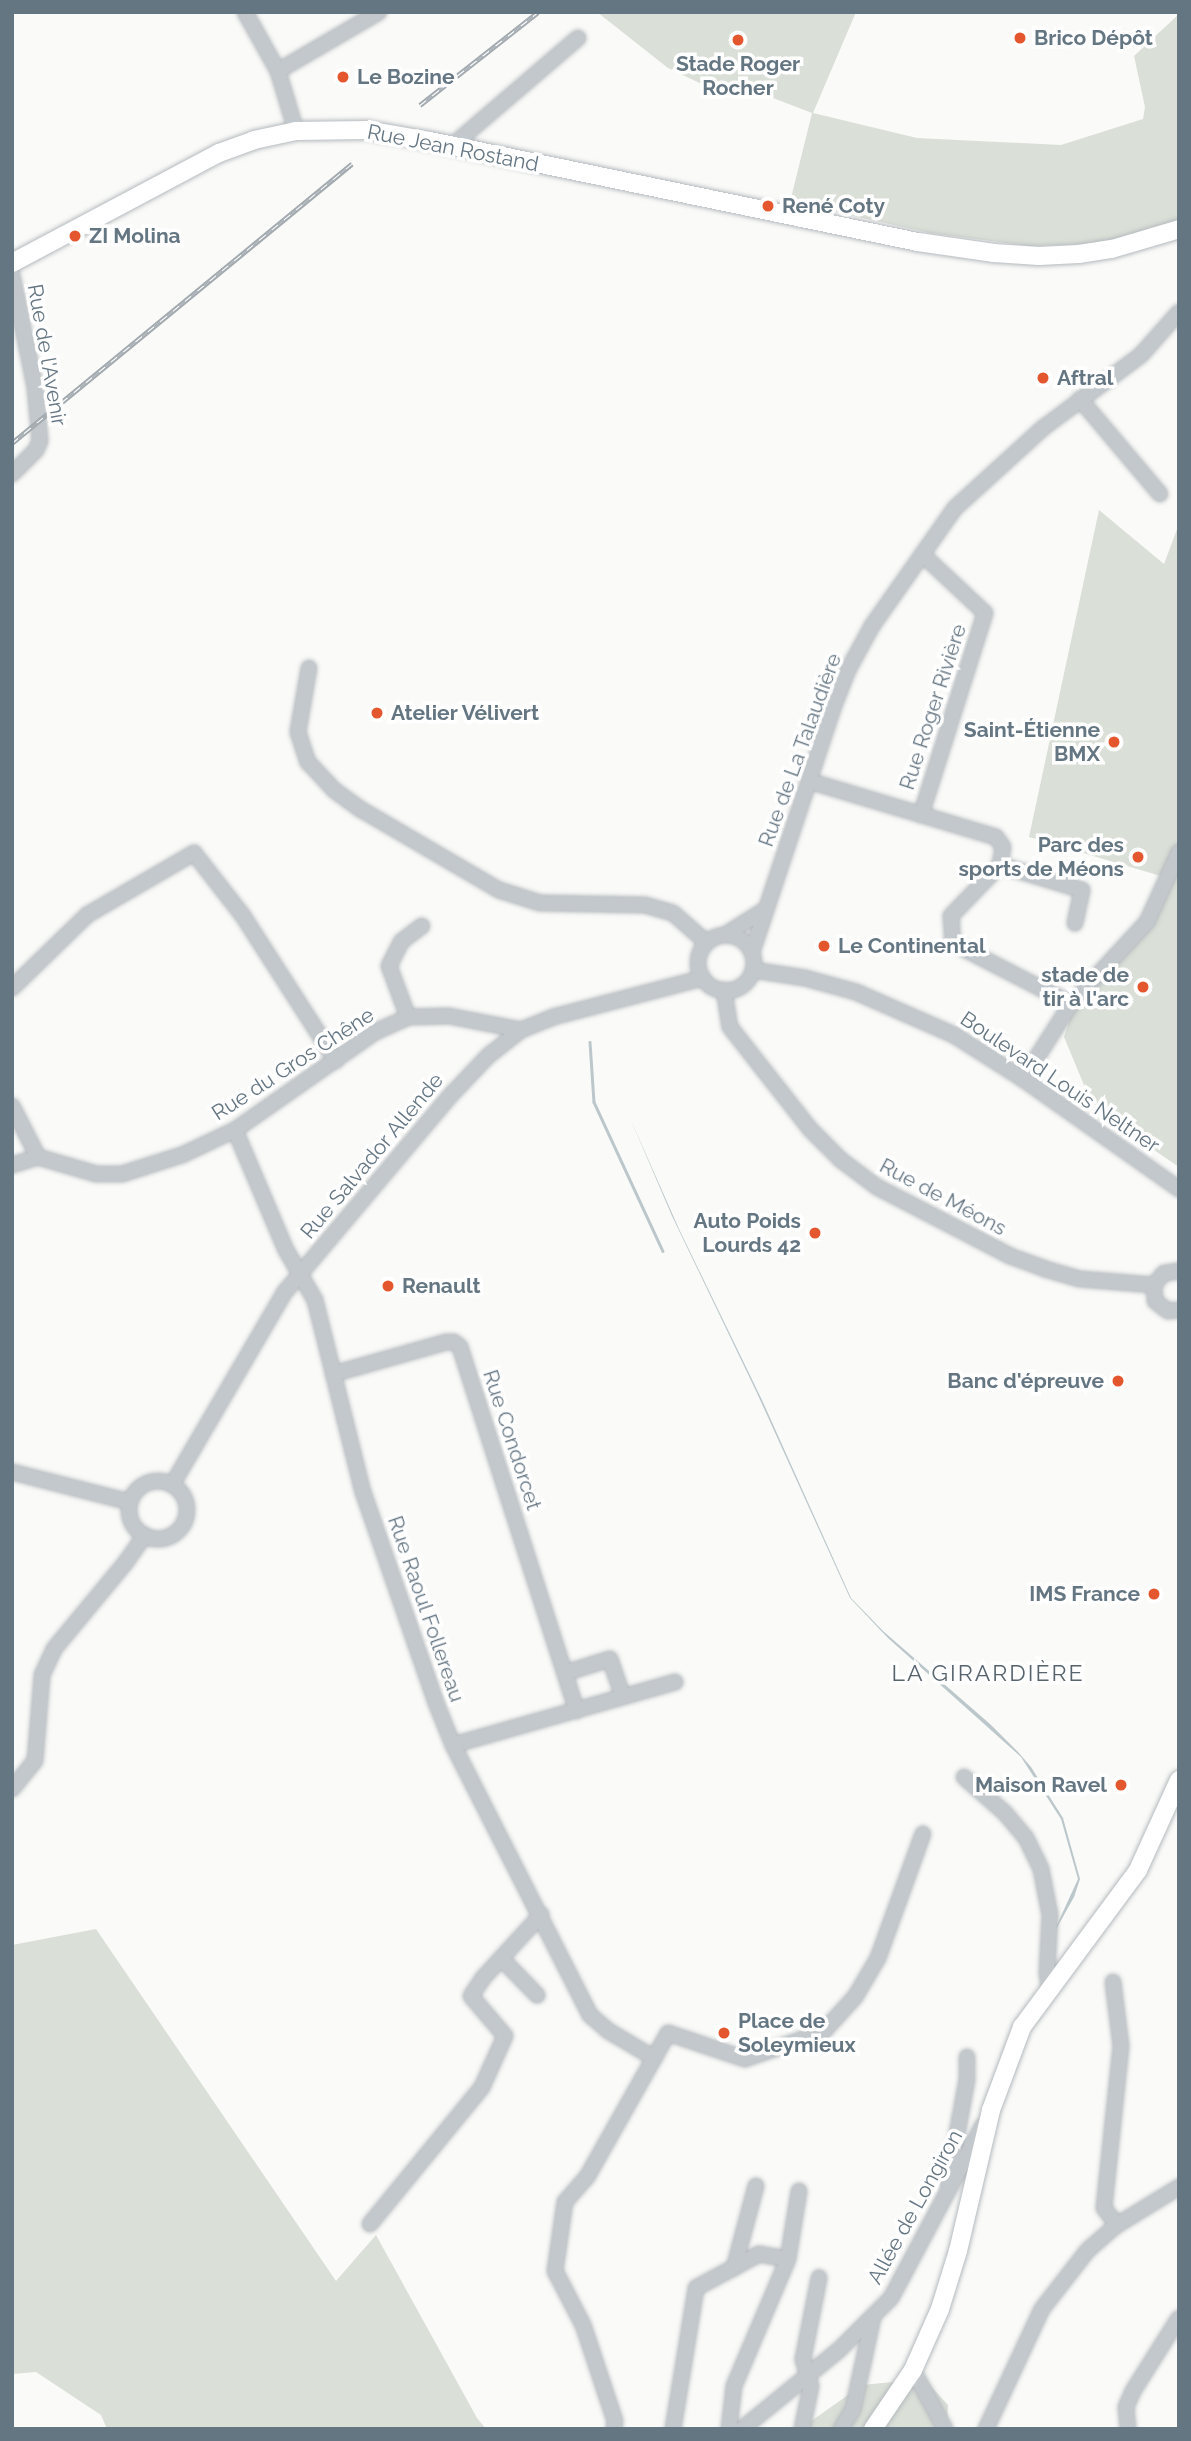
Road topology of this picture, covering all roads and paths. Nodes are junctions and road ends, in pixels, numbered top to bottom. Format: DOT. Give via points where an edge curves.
graph roads {
  1 [pos="245,12"];
  2 [pos="379,12"];
  3 [pos="578,38"];
  4 [pos="278,71"];
  5 [pos="296,131"];
  6 [pos="453,146"];
  7 [pos="1179,229"];
  8 [pos="1179,239"];
  9 [pos="918,242"];
  10 [pos="12,263"];
  11 [pos="12,275"];
  12 [pos="1179,312"];
  13 [pos="1080,399"];
  14 [pos="12,474"];
  15 [pos="1160,494"];
  16 [pos="922,554"];
  17 [pos="309,668"];
  18 [pos="809,781"];
  19 [pos="921,815"];
  20 [pos="1179,852"];
  21 [pos="1000,865"];
  22 [pos="763,911"];
  23 [pos="1075,923"];
  24 [pos="422,926"];
  25 [pos="725,935"];
  26 [pos="707,943"];
  27 [pos="752,952"];
  28 [pos="753,970"];
  29 [pos="703,978"];
  30 [pos="12,988"];
  31 [pos="724,990"];
  32 [pos="1071,1004"];
  33 [pos="408,1017"];
  34 [pos="521,1030"];
  35 [pos="335,1061"];
  36 [pos="1023,1079"];
  37 [pos="12,1105"];
  38 [pos="235,1130"];
  39 [pos="38,1157"];
  40 [pos="1145,1164"];
  41 [pos="12,1165"];
  42 [pos="1179,1184"];
  43 [pos="1179,1189"];
  44 [pos="1179,1271"];
  45 [pos="302,1273"];
  46 [pos="1154,1285"];
  47 [pos="1179,1310"];
  48 [pos="333,1374"];
  49 [pos="16,1474"];
  50 [pos="172,1485"];
  51 [pos="130,1502"];
  52 [pos="145,1535"];
  53 [pos="565,1673"];
  54 [pos="675,1682"];
  55 [pos="622,1697"];
  56 [pos="577,1711"];
  57 [pos="453,1745"];
  58 [pos="964,1777"];
  59 [pos="1179,1780"];
  60 [pos="12,1789"];
  61 [pos="923,1834"];
  62 [pos="541,1915"];
  63 [pos="501,1958"];
  64 [pos="1113,1982"];
  65 [pos="1049,1987"];
  66 [pos="537,1995"];
  67 [pos="967,2057"];
  68 [pos="654,2058"];
  69 [pos="991,2110"];
  70 [pos="756,2186"];
  71 [pos="1179,2187"];
  72 [pos="799,2191"];
  73 [pos="946,2195"];
  74 [pos="370,2224"];
  75 [pos="1117,2225"];
  76 [pos="788,2259"];
  77 [pos="734,2268"];
  78 [pos="819,2278"];
  79 [pos="874,2315"];
  80 [pos="1179,2318"];
  81 [pos="913,2370"];
  82 [pos="808,2374"];
  83 [pos="753,2424"];
  84 [pos="614,2429"];
  85 [pos="673,2429"];
  86 [pos="729,2429"];
  87 [pos="742,2429"];
  88 [pos="802,2429"];
  89 [pos="841,2429"];
  90 [pos="873,2429"];
  91 [pos="946,2429"];
  92 [pos="986,2429"];
  93 [pos="1128,2429"];
  1 -- 4 [label="street"];
  2 -- 4 [label="street"];
  3 -- 6 [label="street"];
  4 -- 5 [label="street"];
  5 -- 6 [label="main road, Rue Jean Rostand" via="367,130"];
  5 -- 10 [label="main road, Rue Jean Rostand" via="219,153"];
  6 -- 9 [label="main road, Rue Jean Rostand"];
  7 -- 9 [label="main road, Rue Jean Rostand" via="1112,249 1066,254 1004,253"];
  8 -- 9 [label="main road, Rue Jean Rostand" via="1096,261 1050,265 999,261"];
  11 -- 14 [label="street, Rue de l'Avenir" via="35,387 40,440"];
  12 -- 13 [label="street, Rue de La Talaudière" via="1141,355"];
  13 -- 15 [label="street"];
  13 -- 16 [label="street, Rue de La Talaudière" via="955,508"];
  16 -- 18 [label="street, Rue de La Talaudière" via="848,670"];
  16 -- 19 [label="street, Rue Roger Rivière" via="985,613"];
  17 -- 26 [label="street" via="298,732 308,762 334,790 362,810 499,890 540,903 645,905 673,913"];
  18 -- 19 [label="street"];
  18 -- 22 [label="street, Rue de La Talaudière" via="773,894"];
  19 -- 21 [label="street" via="996,837 1003,847"];
  20 -- 32 [label="street" via="1147,922"];
  21 -- 23 [label="street" via="1082,890"];
  21 -- 32 [label="street" via="951,916 953,943"];
  22 -- 25 [label="street"];
  22 -- 27 [label="street, Rue de La Talaudière"];
  24 -- 33 [label="street" via="402,941 388,966"];
  25 -- 26 [label="street"];
  25 -- 27 [label="street" via="738,938"];
  26 -- 29 [label="street" via="699,962"];
  27 -- 28 [label="street"];
  28 -- 31 [label="street" via="745,984"];
  28 -- 36 [label="street, Boulevard Louis Neltner" via="806,978 904,1010"];
  29 -- 31 [label="street"];
  29 -- 34 [label="street, Rue Salvador Allende"];
  30 -- 35 [label="street" via="87,915 194,853 243,916"];
  31 -- 46 [label="street, Rue de Méons" via="730,1027 810,1129 877,1187 999,1251 1045,1269 1080,1279"];
  32 -- 36 [label="street"];
  33 -- 34 [label="street, Rue du Gros Chêne" via="449,1016"];
  33 -- 35 [label="street, Rue du Gros Chêne" via="375,1032"];
  34 -- 45 [label="street, Rue Salvador Allende" via="452,1094"];
  35 -- 38 [label="street, Rue du Gros Chêne"];
  36 -- 40 [label="street, Boulevard Louis Neltner"];
  37 -- 39 [label="street"];
  38 -- 39 [label="street, Rue du Gros Chêne" via="122,1174 96,1174"];
  38 -- 45 [label="street, Rue Raoul Follereau" via="286,1250"];
  39 -- 41 [label="street"];
  40 -- 42 [label="street"];
  40 -- 43 [label="street, Boulevard Louis Neltner"];
  44 -- 46 [label="street" via="1164,1273"];
  45 -- 48 [label="street, Rue Raoul Follereau" via="315,1300"];
  45 -- 50 [label="street, Rue Salvador Allende" via="285,1292"];
  46 -- 47 [label="street" via="1156,1301 1168,1311"];
  48 -- 53 [label="street, Rue Condorcet" via="446,1342 460,1347"];
  48 -- 57 [label="street, Rue Raoul Follereau" via="363,1492"];
  49 -- 51 [label="street"];
  50 -- 51 [label="street" via="147,1483"];
  50 -- 52 [label="street" via="180,1491 187,1510 180,1528 164,1538"];
  51 -- 52 [label="street" via="132,1521"];
  52 -- 60 [label="street" via="54,1649 42,1675 35,1761"];
  53 -- 55 [label="street" via="610,1659"];
  53 -- 56 [label="street, Rue Condorcet"];
  54 -- 55 [label="street"];
  55 -- 56 [label="street"];
  56 -- 57 [label="street"];
  57 -- 62 [label="street, Rue Raoul Follereau"];
  58 -- 65 [label="street" via="1026,1838 1041,1869 1050,1914"];
  59 -- 65 [label="main road" via="1138,1870"];
  61 -- 68 [label="street" via="878,1958 855,1997 823,2032 746,2059 668,2033"];
  62 -- 63 [label="street"];
  62 -- 68 [label="street, Rue Raoul Follereau" via="590,2014 607,2030"];
  63 -- 66 [label="street"];
  63 -- 74 [label="street" via="471,1996 505,2035 482,2087"];
  64 -- 75 [label="street" via="1121,2046 1104,2208"];
  65 -- 69 [label="main road" via="1022,2027"];
  67 -- 73 [label="street"];
  68 -- 84 [label="street" via="587,2177 565,2202 555,2271 583,2325"];
  69 -- 73 [label="street, Allée de Longiron"];
  69 -- 81 [label="main road" via="958,2251 940,2309"];
  70 -- 77 [label="street"];
  71 -- 75 [label="street"];
  72 -- 76 [label="street"];
  73 -- 79 [label="street, Allée de Longiron" via="891,2298"];
  75 -- 92 [label="street" via="1088,2250 1042,2309"];
  76 -- 77 [label="street" via="759,2254"];
  76 -- 86 [label="street" via="734,2386"];
  77 -- 85 [label="street" via="696,2288"];
  78 -- 82 [label="street" via="803,2359"];
  79 -- 82 [label="street, Allée de Longiron"];
  79 -- 89 [label="street" via="853,2409"];
  80 -- 93 [label="street" via="1133,2391 1126,2407"];
  81 -- 90 [label="main road"];
  81 -- 91 [label="street"];
  82 -- 83 [label="street, Allée de Longiron"];
  82 -- 88 [label="street" via="811,2386"];
  83 -- 87 [label="street, Allée de Longiron"];
}
